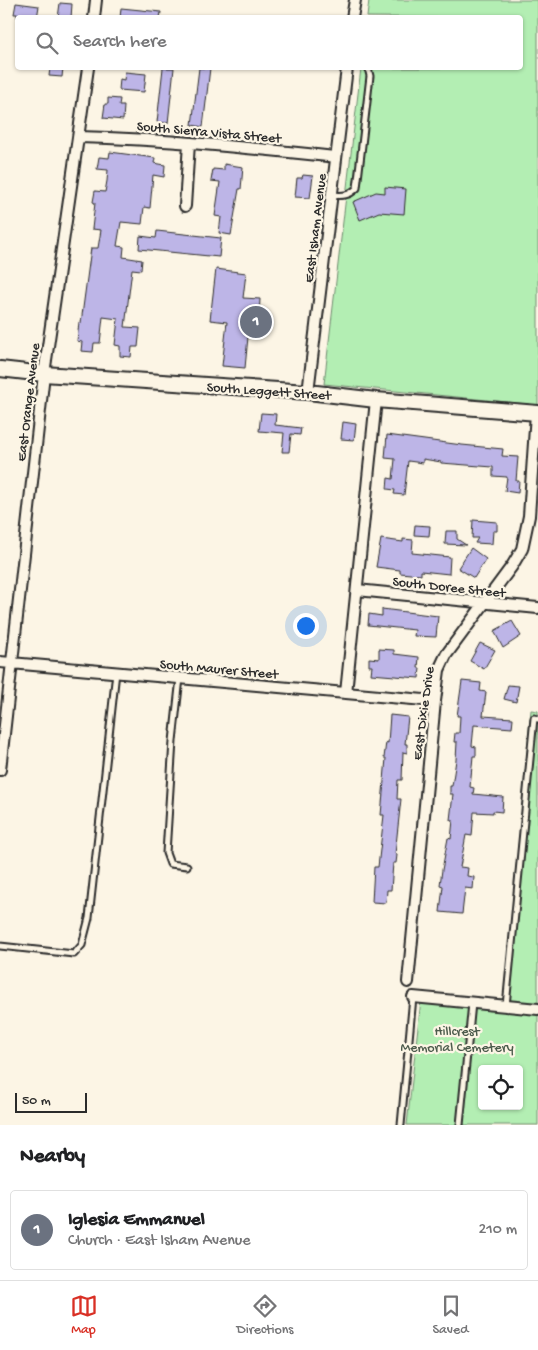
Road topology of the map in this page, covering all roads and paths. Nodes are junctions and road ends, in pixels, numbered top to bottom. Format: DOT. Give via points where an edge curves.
graph roads {
  1 [pos="96,0"];
  2 [pos="354,0"];
  3 [pos="94,15"];
  4 [pos="352,15"];
  5 [pos="88,70"];
  6 [pos="347,70"];
  7 [pos="368,70"];
  8 [pos="79,137"];
  9 [pos="189,142"];
  10 [pos="336,157"];
  11 [pos="332,195"];
  12 [pos="185,206"];
  13 [pos="0,369"];
  14 [pos="44,374"];
  15 [pos="308,392"];
  16 [pos="376,400"];
  17 [pos="537,413"];
  18 [pos="357,590"];
  19 [pos="484,603"];
  20 [pos="538,608"];
  21 [pos="5,662"];
  22 [pos="116,672"];
  23 [pos="180,678"];
  24 [pos="346,693"];
  25 [pos="435,701"];
  26 [pos="538,719"];
  27 [pos="0,770"];
  28 [pos="187,866"];
  29 [pos="0,946"];
  30 [pos="408,982"];
  31 [pos="413,997"];
  32 [pos="472,1003"];
  33 [pos="506,1006"];
  34 [pos="538,1009"];
  35 [pos="401,1125"];
  36 [pos="460,1125"];
  1 -- 3 [label="street"];
  2 -- 4 [label="street"];
  5 -- 8 [label="street, East Orange Avenue"];
  6 -- 10 [label="street, East Isham Avenue"];
  7 -- 11 [label="lane" via="357,188 345,196"];
  8 -- 9 [label="street, South Sierra Vista Street"];
  8 -- 14 [label="street, East Orange Avenue"];
  9 -- 10 [label="street, South Sierra Vista Street"];
  9 -- 12 [label="street"];
  10 -- 11 [label="street, East Isham Avenue"];
  11 -- 15 [label="street, East Isham Avenue"];
  13 -- 14 [label="street, South Leggett Street"];
  14 -- 15 [label="street, South Leggett Street"];
  14 -- 21 [label="street, East Orange Avenue"];
  15 -- 16 [label="street, South Leggett Street"];
  16 -- 17 [label="street, South Leggett Street"];
  16 -- 18 [label="street"];
  17 -- 19 [label="street, East Dixie Drive" via="529,516 522,550"];
  18 -- 19 [label="street, South Doree Street"];
  18 -- 24 [label="street"];
  19 -- 20 [label="street, South Doree Street"];
  19 -- 25 [label="street, East Dixie Drive" via="446,655"];
  21 -- 22 [label="street, South Maurer Street"];
  21 -- 27 [label="street, East Orange Avenue"];
  22 -- 23 [label="street, South Maurer Street"];
  22 -- 29 [label="lane" via="96,862 82,945 74,954"];
  23 -- 24 [label="street, South Maurer Street"];
  23 -- 28 [label="lane" via="166,853 170,864"];
  24 -- 25 [label="street, South Maurer Street"];
  25 -- 30 [label="street, East Dixie Drive"];
  26 -- 33 [label="lane" via="534,718"];
  31 -- 32 [label="street"];
  31 -- 35 [label="lane"];
  32 -- 33 [label="street"];
  32 -- 36 [label="lane"];
  33 -- 34 [label="street"];
}
